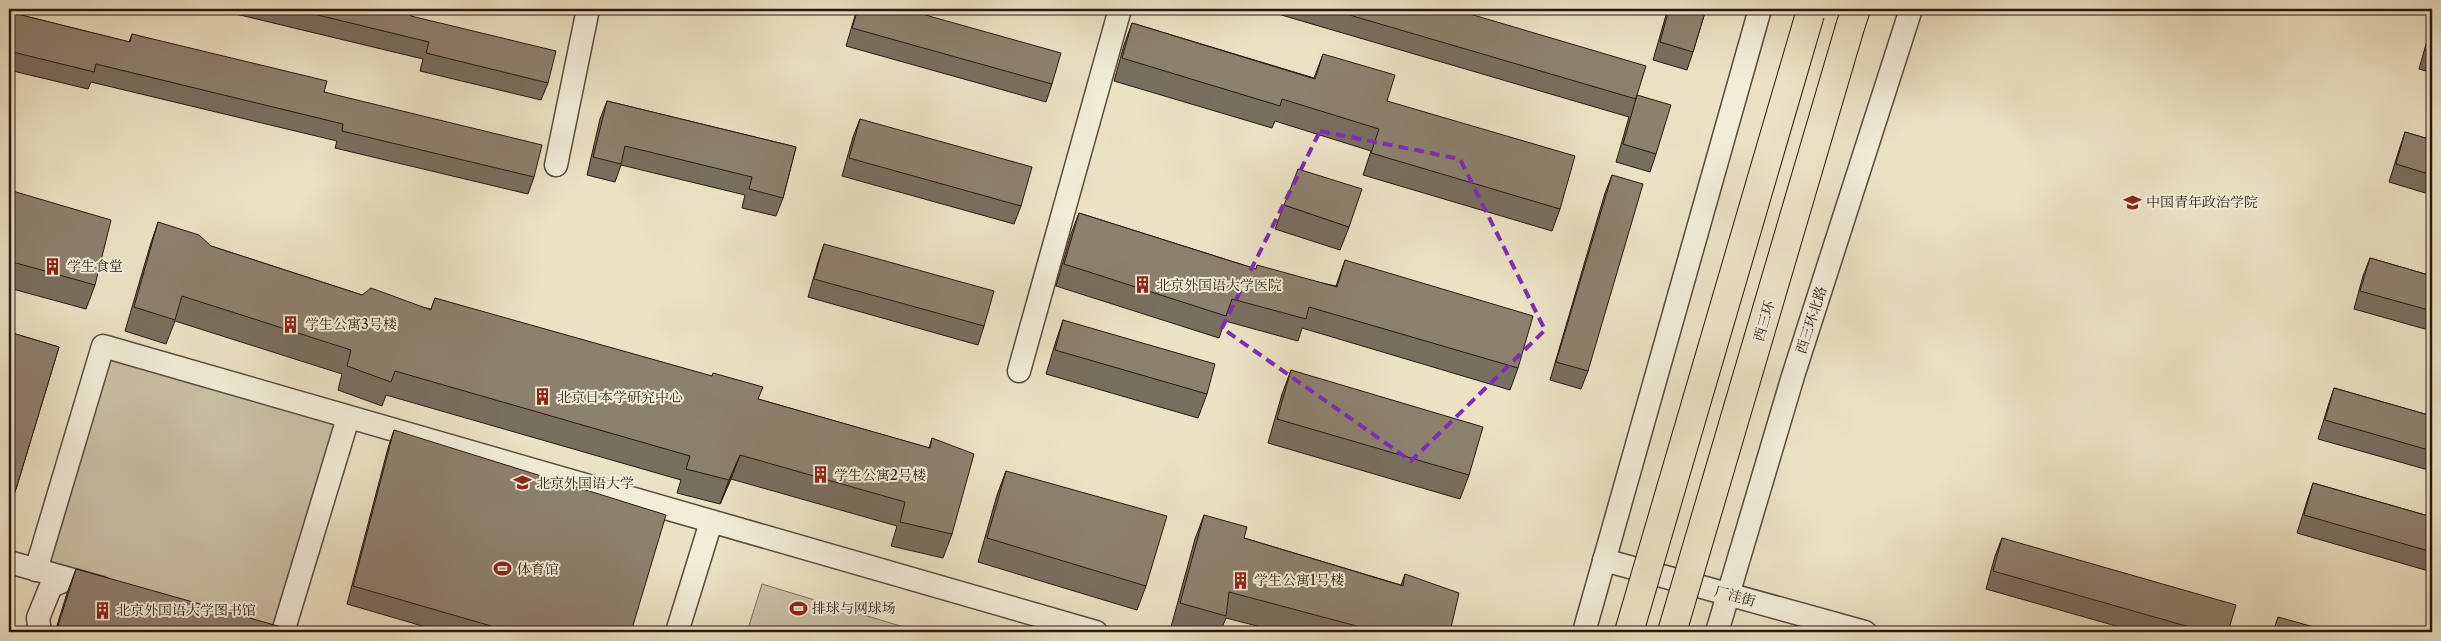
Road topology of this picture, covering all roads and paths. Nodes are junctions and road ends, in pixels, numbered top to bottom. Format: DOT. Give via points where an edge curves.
graph roads {
  1 [pos="588,9"];
  2 [pos="1120,9"];
  3 [pos="1760,9"];
  4 [pos="1911,9"];
  5 [pos="1811,12"];
  6 [pos="1853,18"];
  7 [pos="556,165"];
  8 [pos="1019,371"];
  9 [pos="348,418"];
  10 [pos="711,522"];
  11 [pos="1604,560"];
  12 [pos="9,562"];
  13 [pos="36,570"];
  14 [pos="61,577"];
  15 [pos="119,593"];
  16 [pos="1728,594"];
  17 [pos="40,632"];
  18 [pos="283,632"];
  19 [pos="677,632"];
  20 [pos="1096,632"];
  21 [pos="1584,632"];
  22 [pos="1629,632"];
  23 [pos="1672,632"];
  24 [pos="1717,632"];
  25 [pos="1865,632"];
  1 -- 7 [label="street"];
  2 -- 8 [label="street"];
  3 -- 11 [label="street"];
  4 -- 16 [label="street, 西三环北路" via="1793,376"];
  5 -- 22 [label="highway, bridge"];
  6 -- 23 [label="highway, 西三环, bridge"];
  9 -- 10 [label="street"];
  9 -- 13 [label="street" via="103,346"];
  9 -- 18 [label="street"];
  10 -- 19 [label="street"];
  10 -- 20 [label="street"];
  11 -- 16 [label="street, 厂洼街"];
  11 -- 21 [label="street"];
  12 -- 13 [label="street"];
  13 -- 14 [label="street"];
  14 -- 15 [label="street"];
  14 -- 17 [label="street" via="61,582 51,586 38,618"];
  16 -- 24 [label="street, 西三环北路"];
  16 -- 25 [label="street, 厂洼街"];
}
